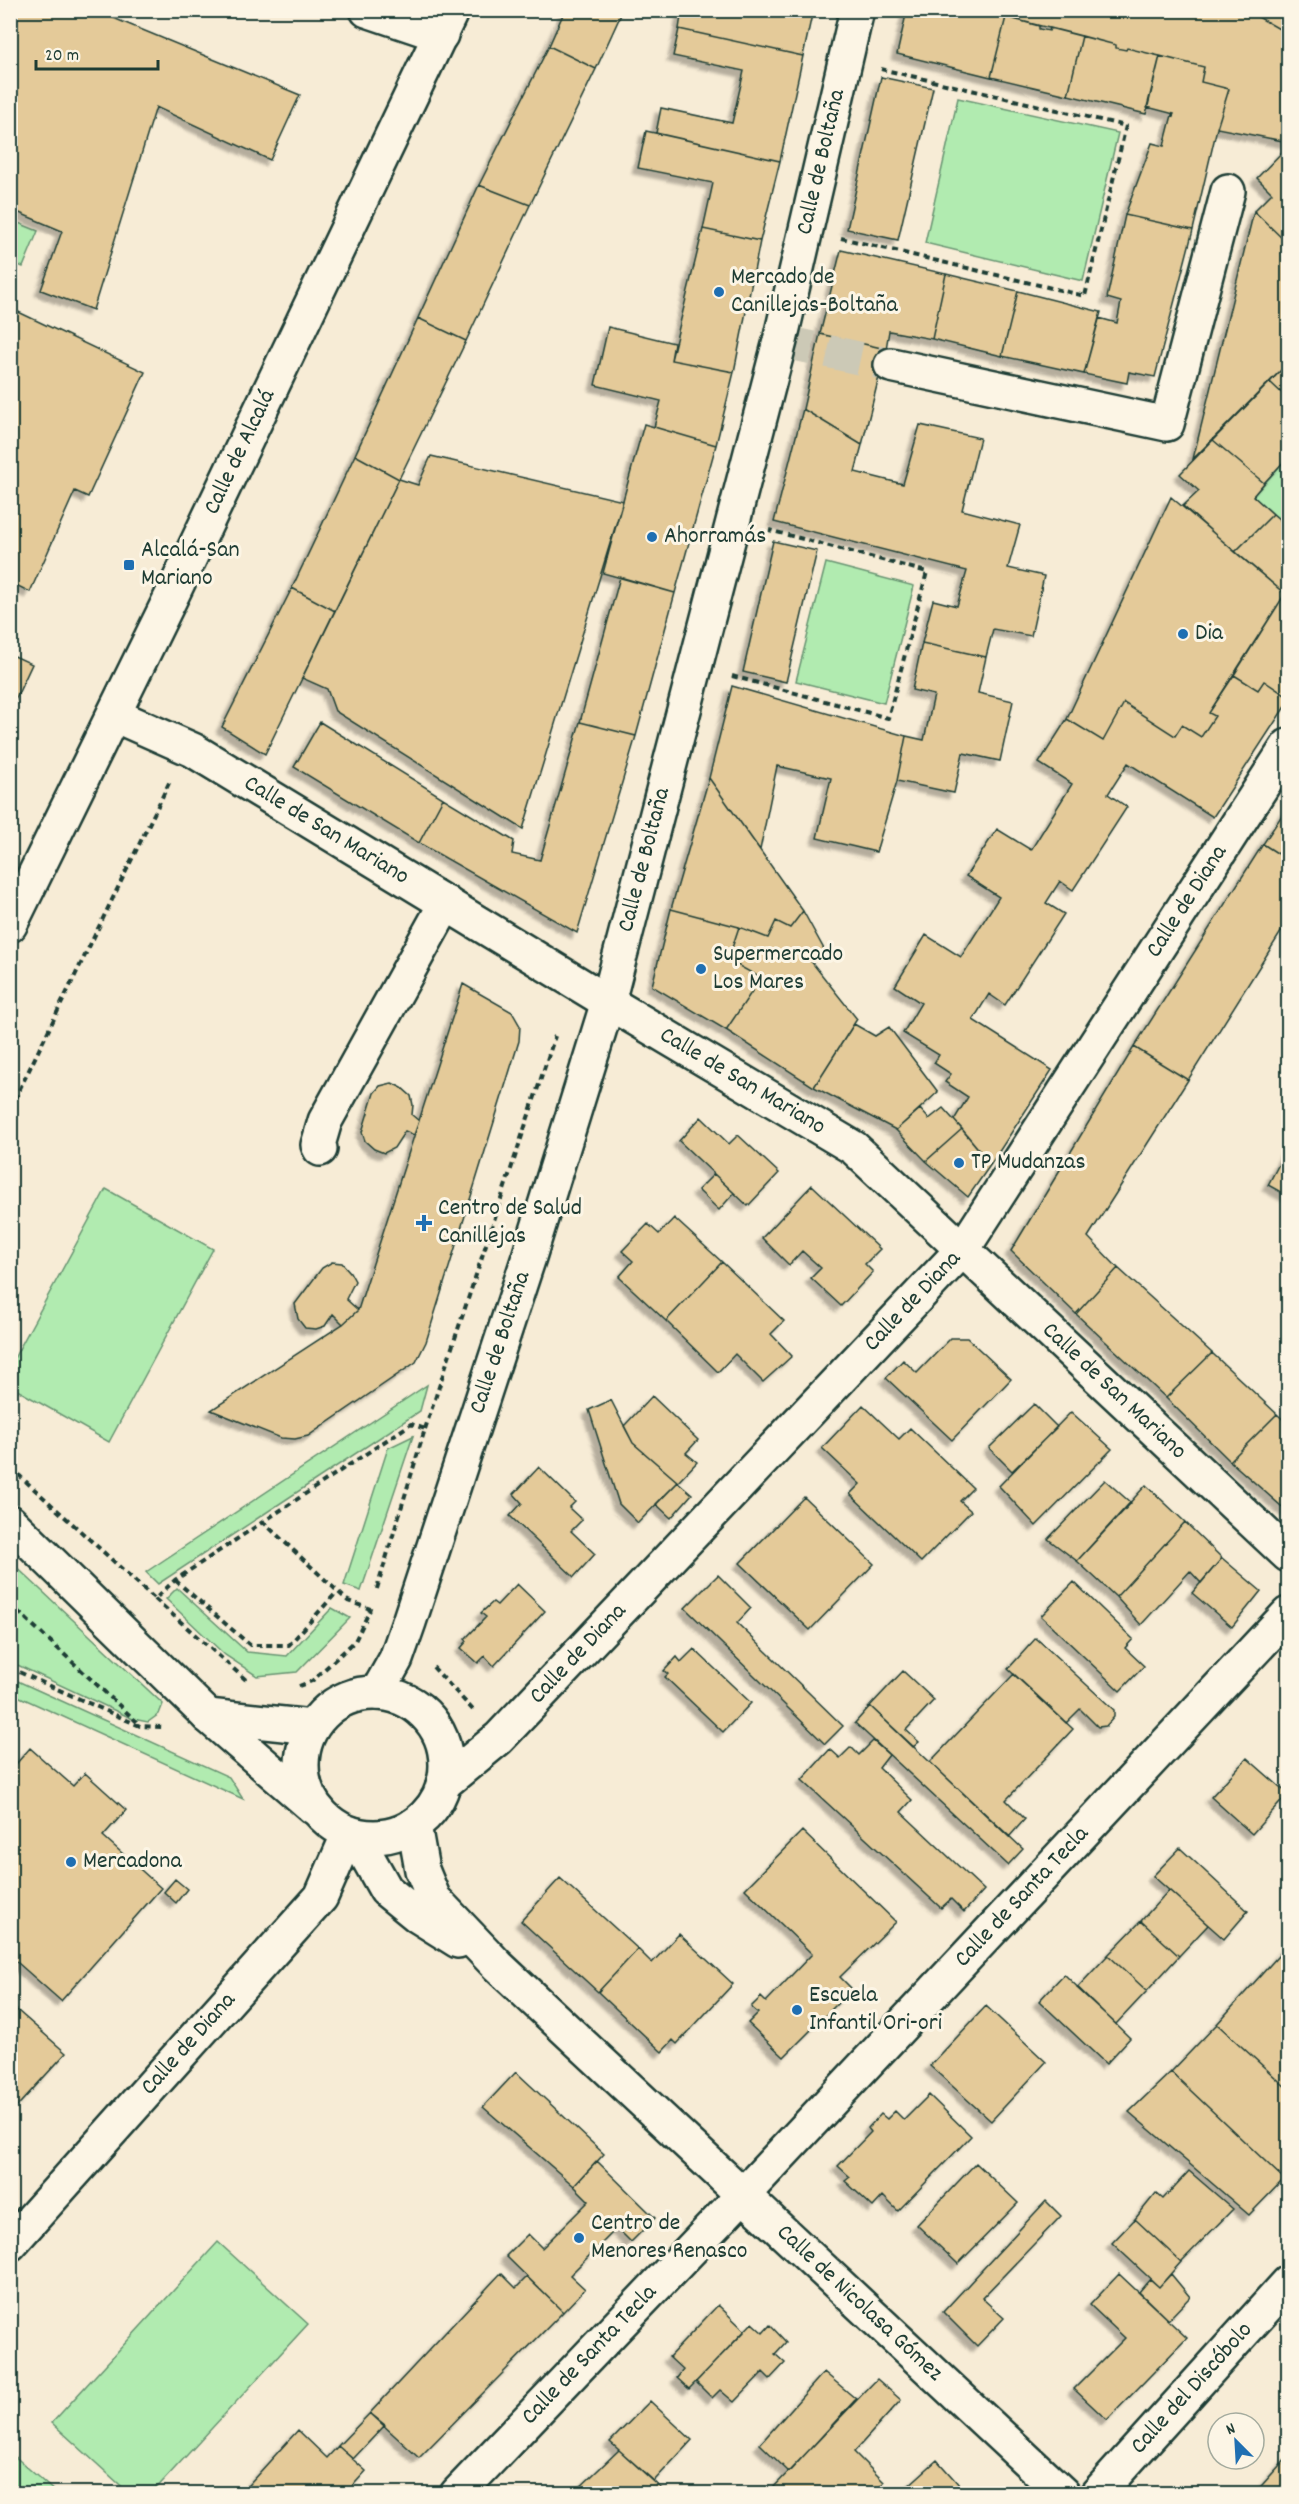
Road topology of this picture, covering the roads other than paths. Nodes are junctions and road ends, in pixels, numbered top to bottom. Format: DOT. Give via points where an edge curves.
graph roads {
  1 [pos="368,10"];
  2 [pos="857,10"];
  3 [pos="447,23"];
  4 [pos="1228,191"];
  5 [pos="891,365"];
  6 [pos="114,715"];
  7 [pos="1288,746"];
  8 [pos="446,903"];
  9 [pos="10,925"];
  10 [pos="608,1002"];
  11 [pos="320,1149"];
  12 [pos="963,1249"];
  13 [pos="10,1522"];
  14 [pos="1288,1555"];
  15 [pos="1288,1614"];
  16 [pos="377,1693"];
  17 [pos="208,1716"];
  18 [pos="312,1727"];
  19 [pos="443,1784"];
  20 [pos="319,1812"];
  21 [pos="414,1825"];
  22 [pos="352,1834"];
  23 [pos="498,1966"];
  24 [pos="742,2196"];
  25 [pos="10,2244"];
  26 [pos="1288,2283"];
  27 [pos="457,2493"];
  28 [pos="1063,2493"];
  29 [pos="1097,2493"];
  1 -- 3 [label="street"];
  2 -- 10 [label="street, Calle de Boltaña" via="734,520"];
  3 -- 6 [label="street, Calle de Alcalá"];
  4 -- 5 [label="street" via="1167,424"];
  6 -- 8 [label="street, Calle de San Mariano" via="194,750"];
  6 -- 9 [label="street, Calle de Alcalá"];
  7 -- 12 [label="street, Calle de Diana"];
  8 -- 10 [label="street, Calle de San Mariano"];
  8 -- 11 [label="street" via="325,1121"];
  10 -- 12 [label="street, Calle de San Mariano" via="854,1148"];
  10 -- 16 [label="street, Calle de Boltaña" via="410,1622"];
  12 -- 14 [label="street, Calle de San Mariano"];
  12 -- 19 [label="street, Calle de Diana" via="499,1738"];
  13 -- 17 [label="street"];
  15 -- 24 [label="street, Calle de Santa Tecla"];
  16 -- 18 [label="street" via="339,1701"];
  16 -- 19 [label="street" via="412,1703 437,1730 444,1747"];
  17 -- 18 [label="street" via="268,1712"];
  17 -- 20 [label="street"];
  18 -- 20 [label="street" via="303,1748 302,1771 307,1793"];
  19 -- 21 [label="street" via="437,1800"];
  20 -- 22 [label="street" via="333,1825"];
  21 -- 22 [label="street" via="375,1838"];
  21 -- 23 [label="street, Calle de Nicolasa Gómez" via="422,1870 434,1899"];
  22 -- 23 [label="street, Calle de Nicolasa Gómez" via="386,1890 418,1916"];
  22 -- 25 [label="street, Calle de Diana" via="321,1897"];
  23 -- 24 [label="street, Calle de Nicolasa Gómez"];
  24 -- 27 [label="street, Calle de Santa Tecla"];
  24 -- 28 [label="street, Calle de Nicolasa Gómez"];
  26 -- 29 [label="street, Calle del Discóbolo"];
}
